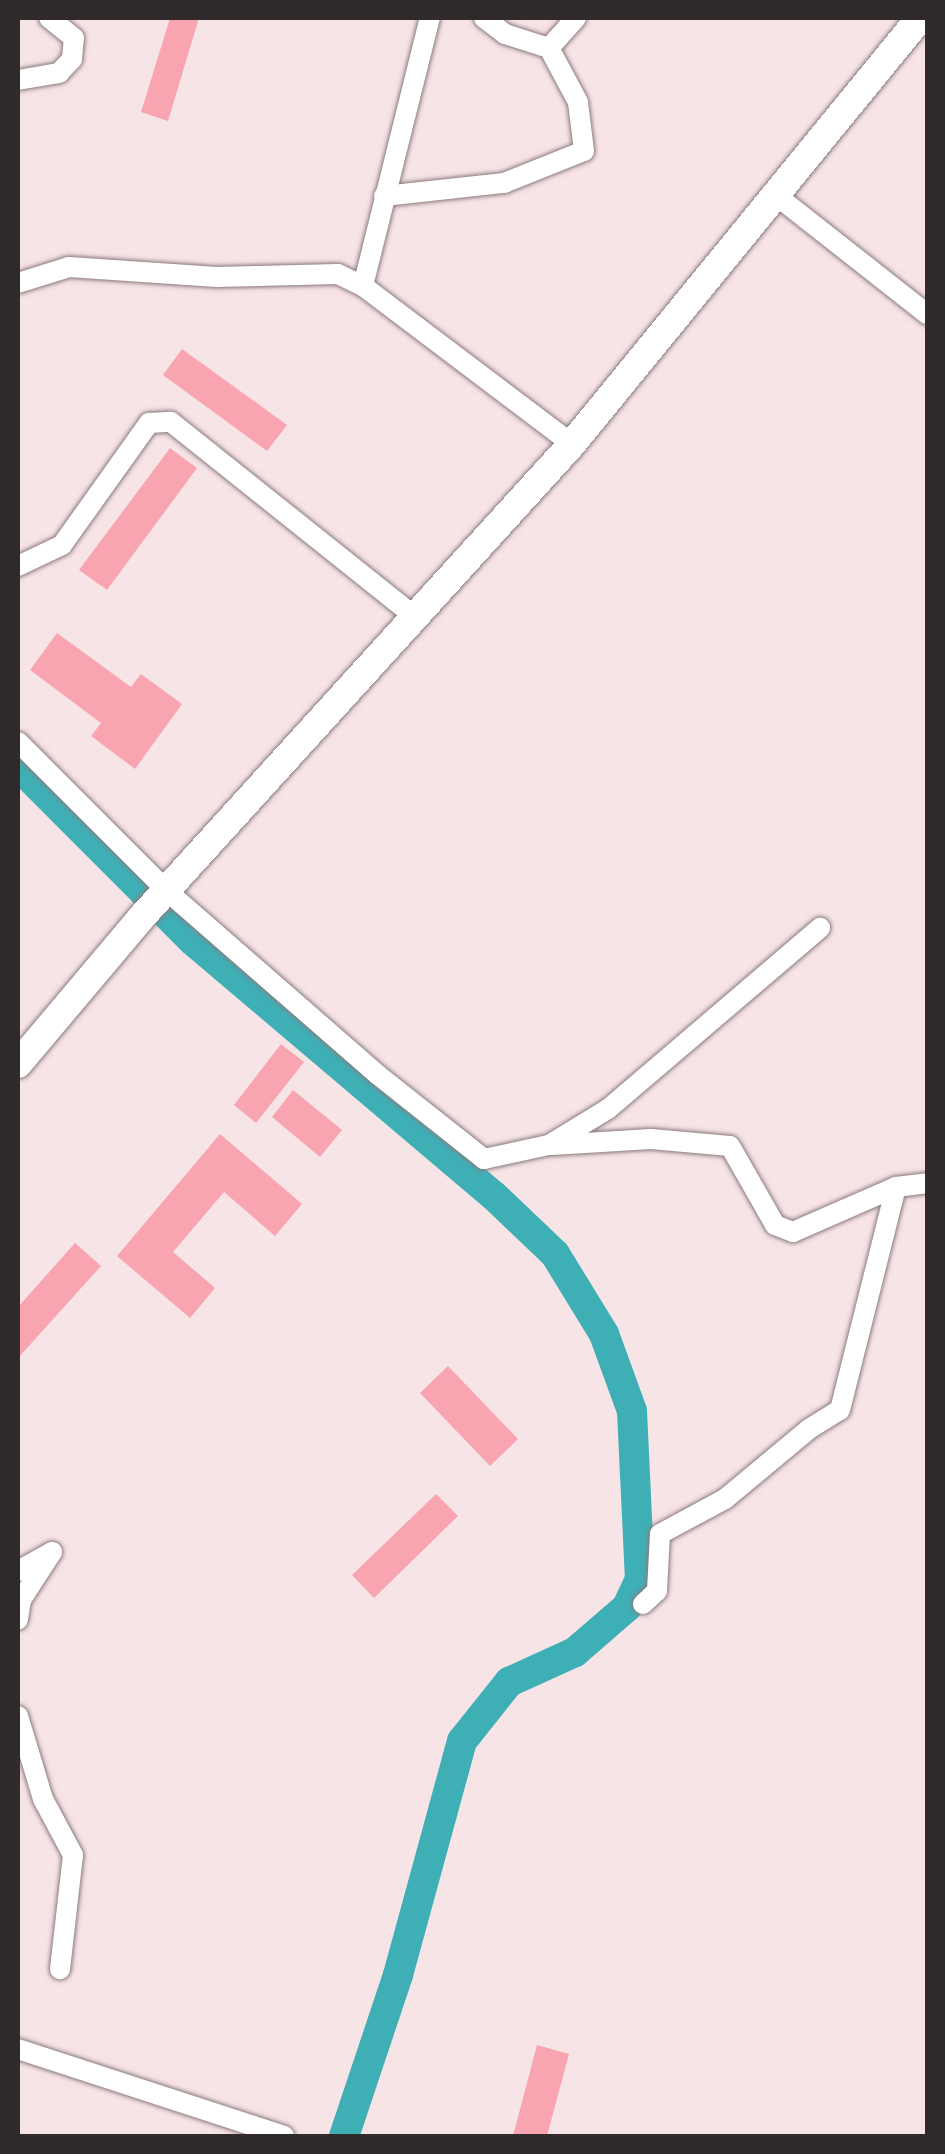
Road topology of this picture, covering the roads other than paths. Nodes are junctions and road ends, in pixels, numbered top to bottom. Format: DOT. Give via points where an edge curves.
graph roads {
  1 [pos="49,18"];
  2 [pos="430,18"];
  3 [pos="484,18"];
  4 [pos="576,18"];
  5 [pos="920,18"];
  6 [pos="549,48"];
  7 [pos="18,80"];
  8 [pos="384,196"];
  9 [pos="778,196"];
  10 [pos="18,283"];
  11 [pos="363,286"];
  12 [pos="928,315"];
  13 [pos="572,444"];
  14 [pos="18,566"];
  15 [pos="415,617"];
  16 [pos="18,742"];
  17 [pos="166,892"];
  18 [pos="820,928"];
  19 [pos="18,1064"];
  20 [pos="549,1145"];
  21 [pos="928,1183"];
  22 [pos="896,1187"];
  23 [pos="18,1571"];
  24 [pos="643,1604"];
  25 [pos="18,1620"];
  26 [pos="18,1716"];
  27 [pos="60,1969"];
  28 [pos="18,2049"];
  29 [pos="284,2136"];
  1 -- 7 [label="street" via="74,38 72,60 59,73"];
  2 -- 8 [label="street"];
  3 -- 6 [label="street" via="505,34"];
  4 -- 6 [label="street"];
  5 -- 9 [label="main road"];
  6 -- 8 [label="street" via="578,102 584,151 504,182"];
  8 -- 11 [label="street"];
  9 -- 12 [label="street"];
  9 -- 13 [label="main road"];
  10 -- 11 [label="street" via="70,267 217,276 338,274"];
  11 -- 13 [label="street"];
  13 -- 15 [label="main road"];
  14 -- 15 [label="street" via="62,545 150,423 171,422"];
  15 -- 17 [label="main road"];
  16 -- 17 [label="street"];
  17 -- 19 [label="main road"];
  17 -- 20 [label="street" via="484,1159"];
  18 -- 20 [label="street" via="608,1109"];
  20 -- 22 [label="street" via="651,1140 730,1146 775,1225 793,1232"];
  21 -- 22 [label="street"];
  22 -- 24 [label="street" via="840,1410 725,1499 660,1534 657,1591"];
  23 -- 25 [label="street" via="52,1552 21,1600"];
  26 -- 27 [label="street" via="43,1798 73,1856"];
  28 -- 29 [label="street"];
}
